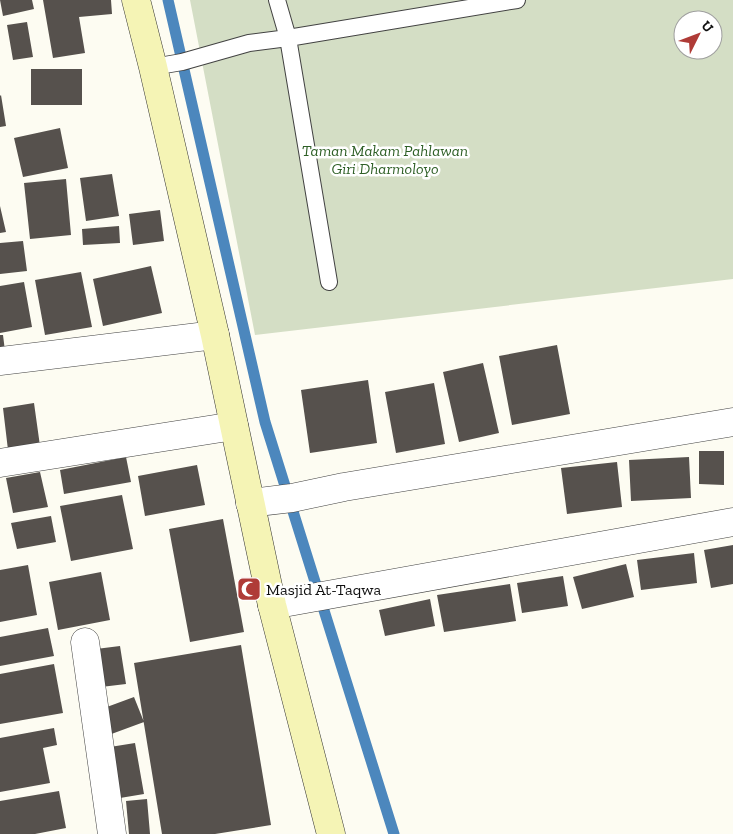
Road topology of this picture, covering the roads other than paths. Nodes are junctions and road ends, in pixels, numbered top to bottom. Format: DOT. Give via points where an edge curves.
graph roads {
  1 [pos="136,0"];
  2 [pos="277,0"];
  3 [pos="517,0"];
  4 [pos="288,38"];
  5 [pos="153,67"];
  6 [pos="329,282"];
  7 [pos="215,335"];
  8 [pos="0,361"];
  9 [pos="733,422"];
  10 [pos="234,426"];
  11 [pos="0,463"];
  12 [pos="250,503"];
  13 [pos="733,522"];
  14 [pos="272,605"];
  15 [pos="85,642"];
  16 [pos="112,834"];
  17 [pos="331,834"];
  1 -- 5 [label="street"];
  2 -- 4 [label="lane"];
  3 -- 4 [label="lane"];
  4 -- 5 [label="lane"];
  4 -- 6 [label="lane"];
  5 -- 7 [label="street"];
  7 -- 8 [label="street"];
  7 -- 10 [label="street"];
  9 -- 12 [label="street"];
  10 -- 11 [label="street"];
  10 -- 12 [label="street"];
  12 -- 14 [label="street"];
  13 -- 14 [label="street"];
  14 -- 17 [label="street"];
  15 -- 16 [label="street"];
}
